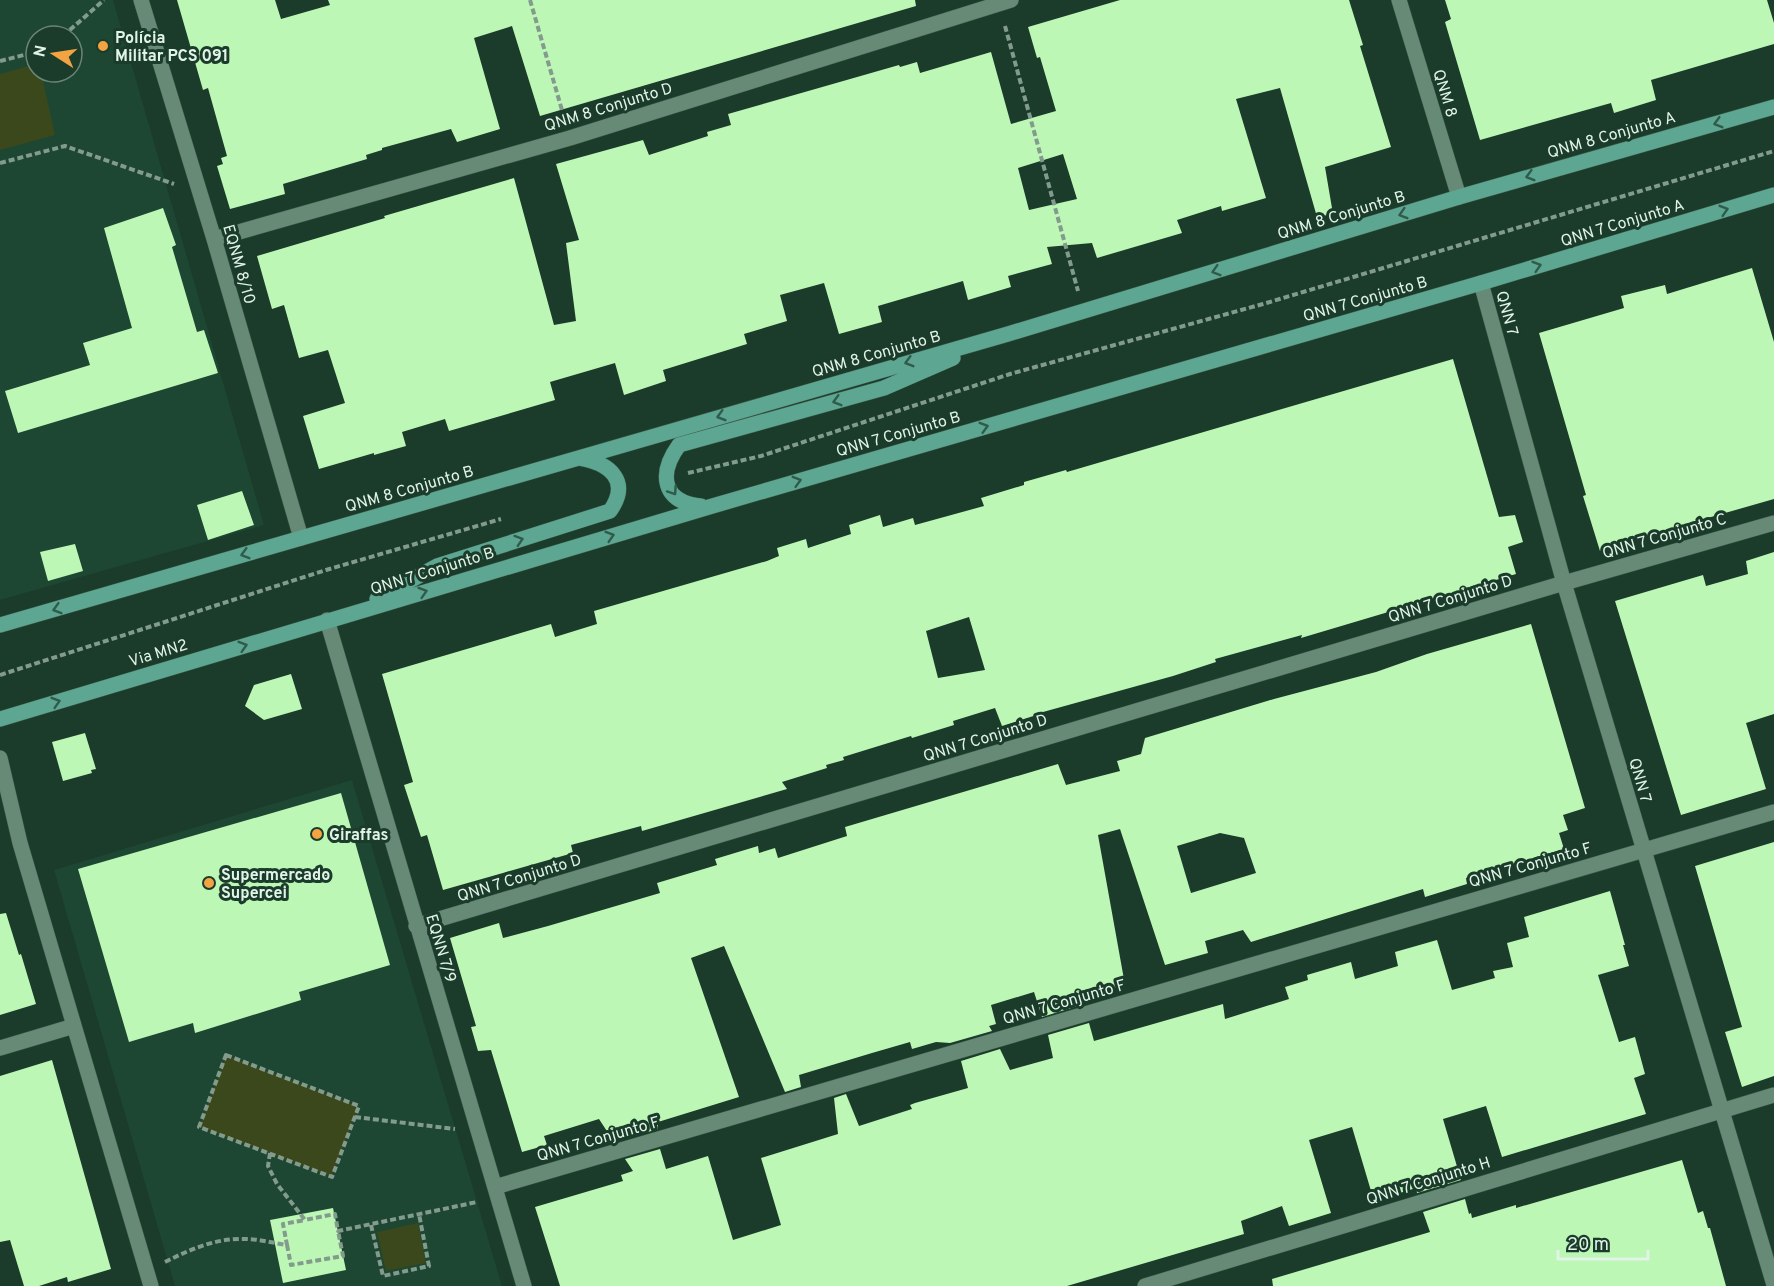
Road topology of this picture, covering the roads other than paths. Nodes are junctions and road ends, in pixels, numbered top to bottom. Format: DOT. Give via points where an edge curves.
graph roads {
  1 [pos="141,0"];
  2 [pos="1399,0"];
  3 [pos="1005,2"];
  4 [pos="1774,107"];
  5 [pos="1774,195"];
  6 [pos="1459,197"];
  7 [pos="214,239"];
  8 [pos="1481,283"];
  9 [pos="1008,334"];
  10 [pos="577,458"];
  11 [pos="709,507"];
  12 [pos="1774,523"];
  13 [pos="301,538"];
  14 [pos="1564,583"];
  15 [pos="351,613"];
  16 [pos="327,620"];
  17 [pos="4,625"];
  18 [pos="0,719"];
  19 [pos="0,758"];
  20 [pos="1774,812"];
  21 [pos="1643,849"];
  22 [pos="416,926"];
  23 [pos="74,1026"];
  24 [pos="0,1048"];
  25 [pos="1774,1095"];
  26 [pos="1723,1109"];
  27 [pos="496,1192"];
  28 [pos="1774,1285"];
  29 [pos="151,1286"];
  30 [pos="524,1286"];
  31 [pos="1145,1286"];
  1 -- 7 [label="street, EQNM 8/10"];
  2 -- 6 [label="street, QNM 8"];
  3 -- 7 [label="street, QNM 8 Conjunto D" via="570,138"];
  4 -- 6 [label="main road, QNM 8 Conjunto A, one-way"];
  8 -- 5 [label="main road, QNN 7 Conjunto A, one-way"];
  6 -- 9 [label="main road, QNM 8 Conjunto B, one-way"];
  7 -- 13 [label="street, EQNM 8/10"];
  11 -- 8 [label="main road, QNN 7 Conjunto B, one-way"];
  8 -- 14 [label="street, QNN 7"];
  9 -- 10 [label="main road, QNM 8 Conjunto B, one-way"];
  9 -- 11 [label="main road, one-way" via="884,388 679,446 669,459 665,479 675,497 685,504"];
  10 -- 13 [label="main road, QNM 8 Conjunto B"];
  15 -- 10 [label="main road, one-way" via="437,566 610,512 618,500 616,477 602,464"];
  15 -- 11 [label="main road, QNN 7 Conjunto B, one-way"];
  12 -- 14 [label="street, QNN 7 Conjunto C"];
  13 -- 17 [label="main road, one-way"];
  14 -- 21 [label="street, QNN 7"];
  14 -- 22 [label="street, QNN 7 Conjunto D"];
  15 -- 16 [label="main road, QNN 7 Conjunto B"];
  18 -- 16 [label="main road, Via MN2, one-way"];
  16 -- 22 [label="street, EQNN 7/9"];
  19 -- 23 [label="street" via="20,843"];
  20 -- 21 [label="street, QNN 7 Conjunto F"];
  21 -- 26 [label="street, QNN 7"];
  21 -- 27 [label="street, QNN 7 Conjunto F"];
  22 -- 27 [label="street, EQNN 7/9"];
  23 -- 24 [label="street"];
  23 -- 29 [label="street"];
  25 -- 26 [label="street, QNN 7 Conjunto H"];
  26 -- 28 [label="street, QNN 7"];
  26 -- 31 [label="street, QNN 7 Conjunto H"];
  27 -- 30 [label="street, EQNN 7/9"];
}
